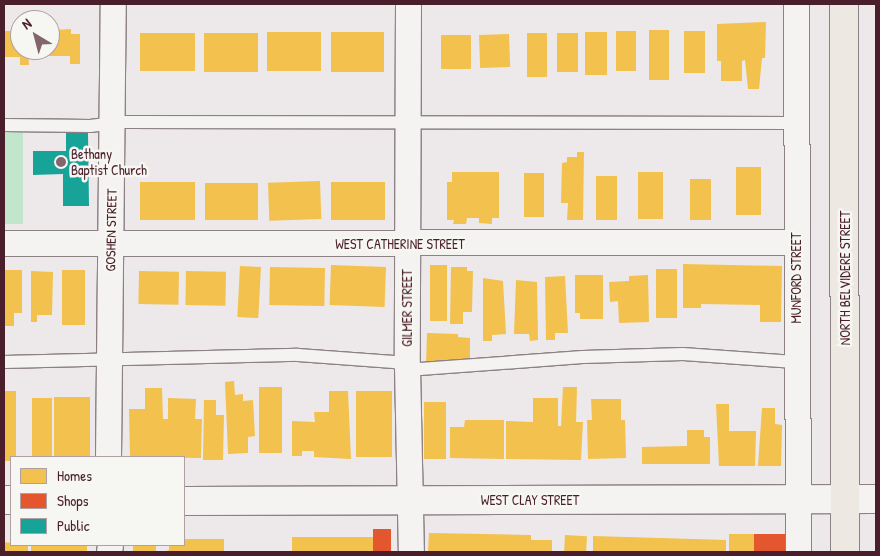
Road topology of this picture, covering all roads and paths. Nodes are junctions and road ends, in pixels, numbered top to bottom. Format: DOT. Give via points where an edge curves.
graph roads {
  1 [pos="113,4"];
  2 [pos="408,4"];
  3 [pos="796,4"];
  4 [pos="844,4"];
  5 [pos="408,122"];
  6 [pos="113,123"];
  7 [pos="796,123"];
  8 [pos="4,125"];
  9 [pos="796,242"];
  10 [pos="4,243"];
  11 [pos="110,243"];
  12 [pos="408,244"];
  13 [pos="109,361"];
  14 [pos="4,362"];
  15 [pos="795,362"];
  16 [pos="407,366"];
  17 [pos="108,456"];
  18 [pos="798,499"];
  19 [pos="846,499"];
  20 [pos="876,499"];
  21 [pos="411,500"];
  22 [pos="185,501"];
  23 [pos="411,552"];
  24 [pos="798,552"];
  25 [pos="845,552"];
  1 -- 6 [label="street, GOSHEN STREET"];
  2 -- 5 [label="street, GILMER STREET"];
  3 -- 7 [label="street, MUNFORD STREET"];
  4 -- 19 [label="main road, NORTH BELVIDERE STREET"];
  5 -- 6 [label="lane"];
  5 -- 7 [label="lane"];
  5 -- 12 [label="street, GILMER STREET"];
  6 -- 8 [label="lane"];
  6 -- 11 [label="street, GOSHEN STREET"];
  7 -- 9 [label="street, MUNFORD STREET"];
  9 -- 12 [label="street, WEST CATHERINE STREET"];
  9 -- 15 [label="street, MUNFORD STREET"];
  10 -- 11 [label="street, WEST CATHERINE STREET"];
  11 -- 12 [label="street, WEST CATHERINE STREET"];
  11 -- 13 [label="street, GOSHEN STREET"];
  12 -- 16 [label="street, GILMER STREET"];
  13 -- 14 [label="lane"];
  13 -- 16 [label="lane" via="298,355"];
  13 -- 17 [label="street, GOSHEN STREET"];
  15 -- 16 [label="lane" via="683,354 583,357 470,368 420,369"];
  15 -- 18 [label="street, MUNFORD STREET"];
  16 -- 21 [label="street, GILMER STREET"];
  18 -- 19 [label="street, WEST CLAY STREET"];
  18 -- 21 [label="street, WEST CLAY STREET"];
  18 -- 24 [label="street, MUNFORD STREET"];
  19 -- 20 [label="street, WEST CLAY STREET"];
  19 -- 25 [label="main road, NORTH BELVIDERE STREET"];
  21 -- 22 [label="street, WEST CLAY STREET"];
  21 -- 23 [label="street, GILMER STREET"];
}
